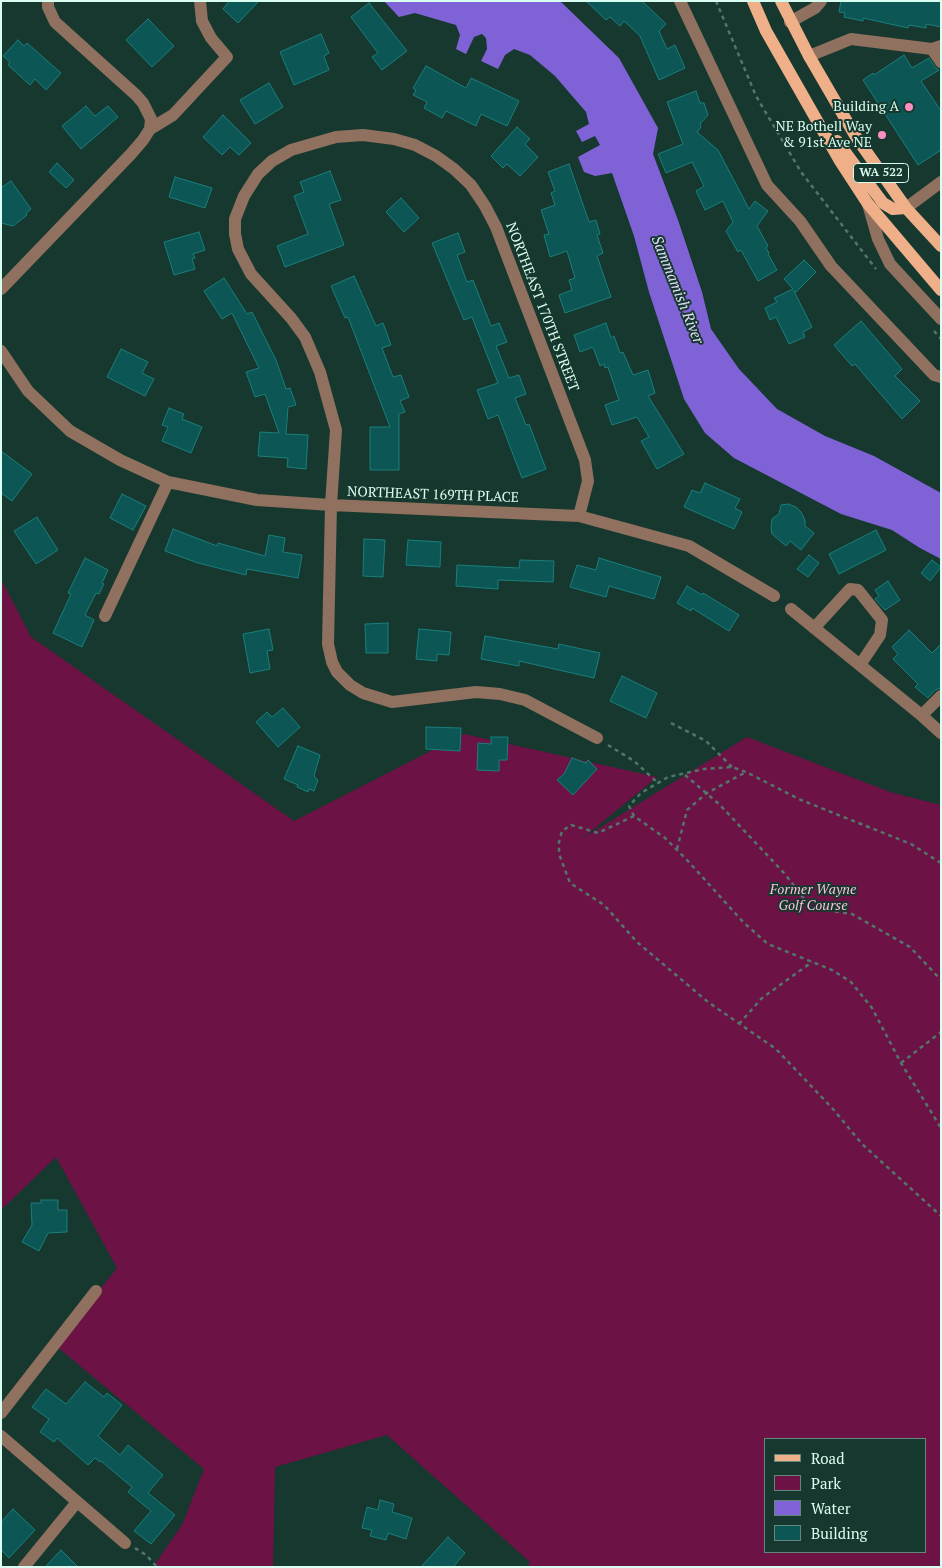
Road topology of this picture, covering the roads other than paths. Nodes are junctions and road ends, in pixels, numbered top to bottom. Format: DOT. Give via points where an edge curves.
graph roads {
  1 [pos="48,1"];
  2 [pos="200,1"];
  3 [pos="680,1"];
  4 [pos="752,1"];
  5 [pos="781,1"];
  6 [pos="821,1"];
  7 [pos="790,22"];
  8 [pos="936,48"];
  9 [pos="809,56"];
  10 [pos="941,62"];
  11 [pos="150,128"];
  12 [pos="824,131"];
  13 [pos="941,182"];
  14 [pos="868,204"];
  15 [pos="906,208"];
  16 [pos="236,219"];
  17 [pos="941,246"];
  18 [pos="1,289"];
  19 [pos="941,290"];
  20 [pos="941,319"];
  21 [pos="1,352"];
  22 [pos="941,377"];
  23 [pos="168,482"];
  24 [pos="331,505"];
  25 [pos="579,516"];
  26 [pos="774,596"];
  27 [pos="791,610"];
  28 [pos="105,616"];
  29 [pos="814,628"];
  30 [pos="860,665"];
  31 [pos="941,696"];
  32 [pos="922,715"];
  33 [pos="941,732"];
  34 [pos="596,738"];
  35 [pos="96,1291"];
  36 [pos="1,1413"];
  37 [pos="1,1436"];
  38 [pos="77,1502"];
  39 [pos="125,1543"];
  40 [pos="24,1567"];
  1 -- 11 [label="street" via="55,22 144,103 149,112"];
  2 -- 11 [label="street" via="202,21 227,57 173,115"];
  3 -- 22 [label="street" via="767,185 800,221 831,266 934,375"];
  4 -- 12 [label="main road, WA 522"];
  5 -- 7 [label="main road, WA 522"];
  6 -- 7 [label="street"];
  7 -- 9 [label="main road, WA 522"];
  8 -- 9 [label="street" via="850,39"];
  8 -- 10 [label="street"];
  9 -- 15 [label="main road, WA 522" via="856,137"];
  11 -- 18 [label="street" via="131,154"];
  12 -- 14 [label="main road, WA 522"];
  12 -- 15 [label="main road" via="837,141 883,202 893,209"];
  13 -- 15 [label="street"];
  14 -- 19 [label="main road, WA 522"];
  14 -- 20 [label="street" via="878,239 890,264"];
  15 -- 17 [label="main road, WA 522"];
  16 -- 24 [label="street, NORTHEAST 169TH PLACE" via="238,249 251,274 305,337 320,372 336,430"];
  16 -- 25 [label="street, NORTHEAST 170TH STREET" via="244,196 258,174 272,161 291,150 336,137 363,135 394,139 415,145 454,169 471,185 496,227 585,460 588,482"];
  21 -- 23 [label="street" via="28,391 70,431 120,460"];
  23 -- 24 [label="street" via="257,500"];
  23 -- 28 [label="street"];
  24 -- 25 [label="street, NORTHEAST 169TH PLACE"];
  24 -- 34 [label="street" via="328,644 337,672 350,685 363,693 392,702 476,692 500,694 525,700"];
  25 -- 26 [label="street" via="689,546"];
  27 -- 29 [label="street"];
  29 -- 30 [label="street"];
  29 -- 30 [label="street" via="850,589 858,590 882,620 880,635"];
  30 -- 32 [label="street"];
  31 -- 32 [label="street"];
  32 -- 33 [label="street"];
  35 -- 36 [label="street"];
  37 -- 38 [label="street"];
  38 -- 39 [label="street"];
  38 -- 40 [label="street"];
}
